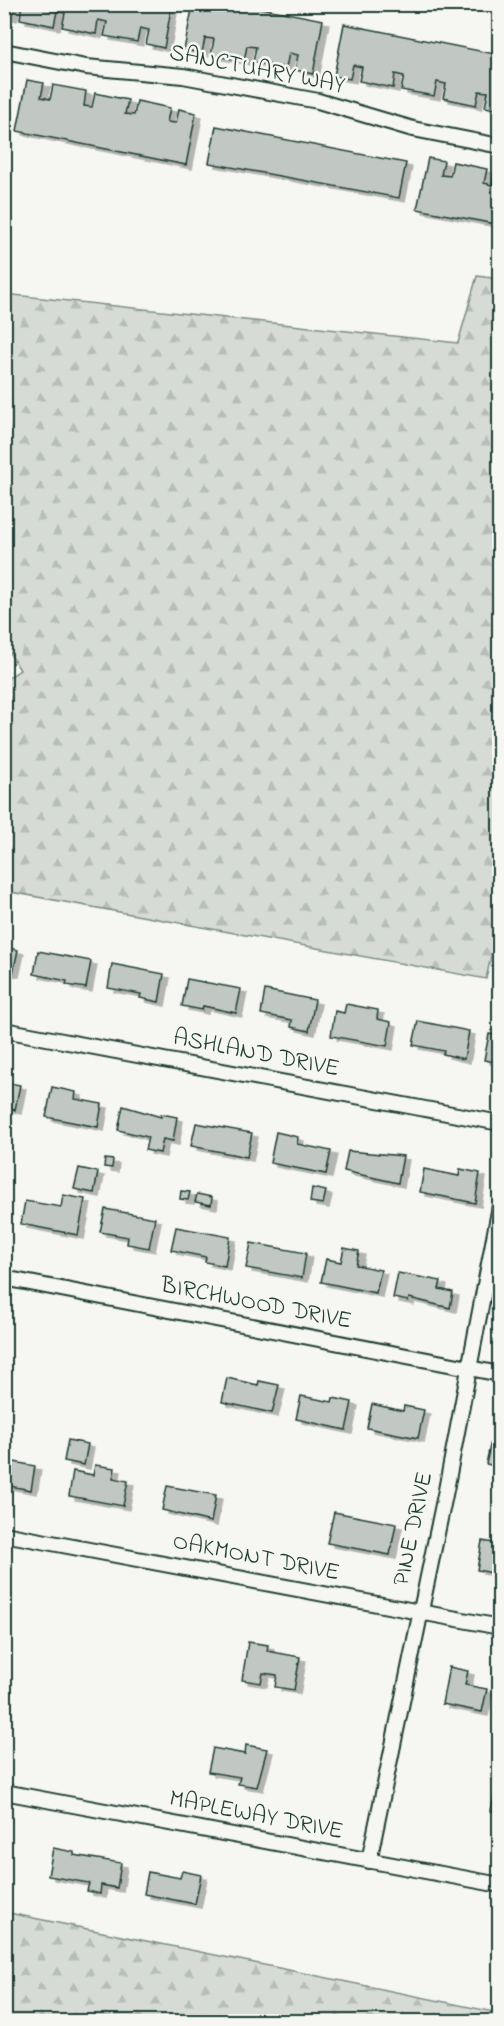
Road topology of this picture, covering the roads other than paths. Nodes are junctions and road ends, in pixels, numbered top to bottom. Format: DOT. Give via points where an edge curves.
graph roads {
  1 [pos="4,51"];
  2 [pos="500,146"];
  3 [pos="4,1030"];
  4 [pos="500,1123"];
  5 [pos="500,1206"];
  6 [pos="4,1278"];
  7 [pos="467,1368"];
  8 [pos="500,1374"];
  9 [pos="4,1534"];
  10 [pos="420,1611"];
  11 [pos="500,1627"];
  12 [pos="4,1792"];
  13 [pos="369,1861"];
  14 [pos="500,1885"];
  1 -- 2 [label="street, SANCTUARY WAY" via="86,67 183,76 318,101 413,129"];
  3 -- 4 [label="street, ASHLAND DRIVE"];
  5 -- 7 [label="street, PINE DRIVE"];
  6 -- 7 [label="street, BIRCHWOOD DRIVE"];
  7 -- 8 [label="street, BIRCHWOOD DRIVE"];
  7 -- 10 [label="street, PINE DRIVE"];
  9 -- 10 [label="street, OAKMONT DRIVE"];
  10 -- 11 [label="street, OAKMONT DRIVE"];
  10 -- 13 [label="street, PINE DRIVE"];
  12 -- 13 [label="street, MAPLEWAY DRIVE"];
  13 -- 14 [label="street, MAPLEWAY DRIVE"];
}
